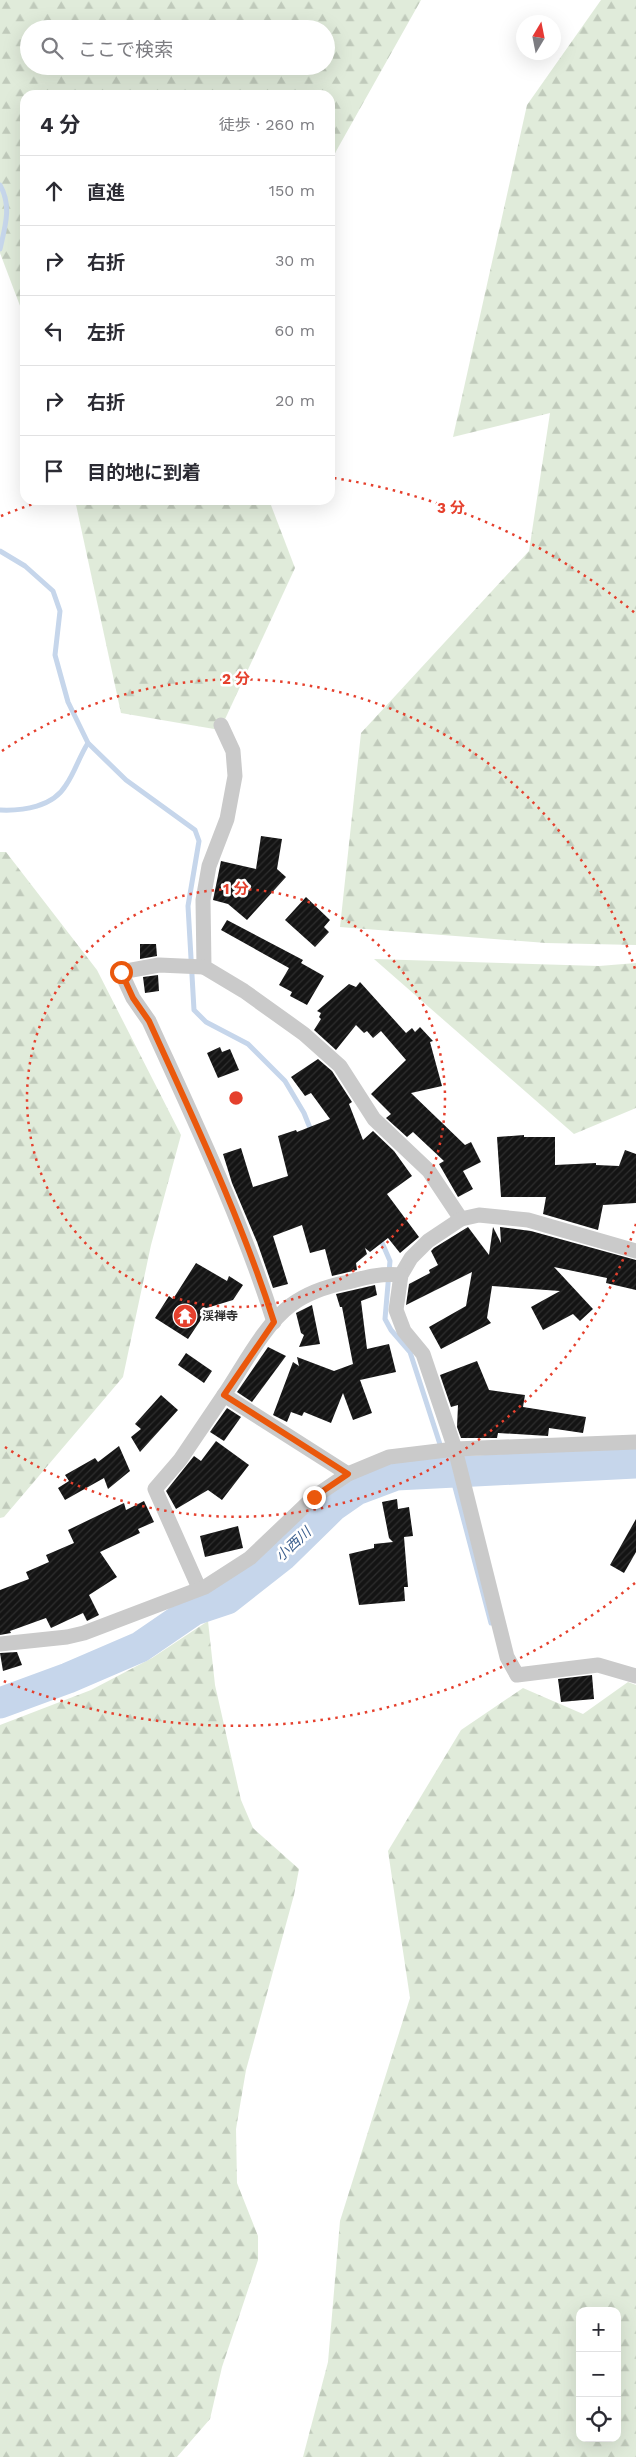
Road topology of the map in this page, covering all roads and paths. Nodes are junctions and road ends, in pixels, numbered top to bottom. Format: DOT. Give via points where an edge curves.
graph roads {
  1 [pos="221,725"];
  2 [pos="204,967"];
  3 [pos="461,1219"];
  4 [pos="636,1251"];
  5 [pos="401,1275"];
  6 [pos="274,1322"];
  7 [pos="224,1395"];
  8 [pos="636,1442"];
  9 [pos="455,1449"];
  10 [pos="348,1474"];
  11 [pos="199,1588"];
  12 [pos="0,1644"];
  13 [pos="636,1676"];
  1 -- 2 [label="street" via="233,751 234,776 227,819 208,866 203,900"];
  2 -- 3 [label="street" via="304,1034 340,1066 374,1119 428,1171"];
  2 -- 6 [label="street" via="159,965 121,972 149,1021 234,1210"];
  3 -- 4 [label="street" via="479,1215 528,1220"];
  3 -- 5 [label="street" via="428,1241 411,1258"];
  5 -- 6 [label="street" via="382,1274 313,1292 290,1306"];
  5 -- 9 [label="street" via="396,1310 404,1331 423,1354"];
  6 -- 7 [label="street"];
  7 -- 10 [label="street"];
  7 -- 11 [label="street" via="180,1460 155,1489"];
  8 -- 9 [label="street"];
  9 -- 10 [label="street" via="389,1457"];
  9 -- 13 [label="street" via="507,1657 516,1675 598,1665"];
  10 -- 11 [label="street" via="314,1497 250,1558"];
  11 -- 12 [label="street" via="67,1637"];
}
